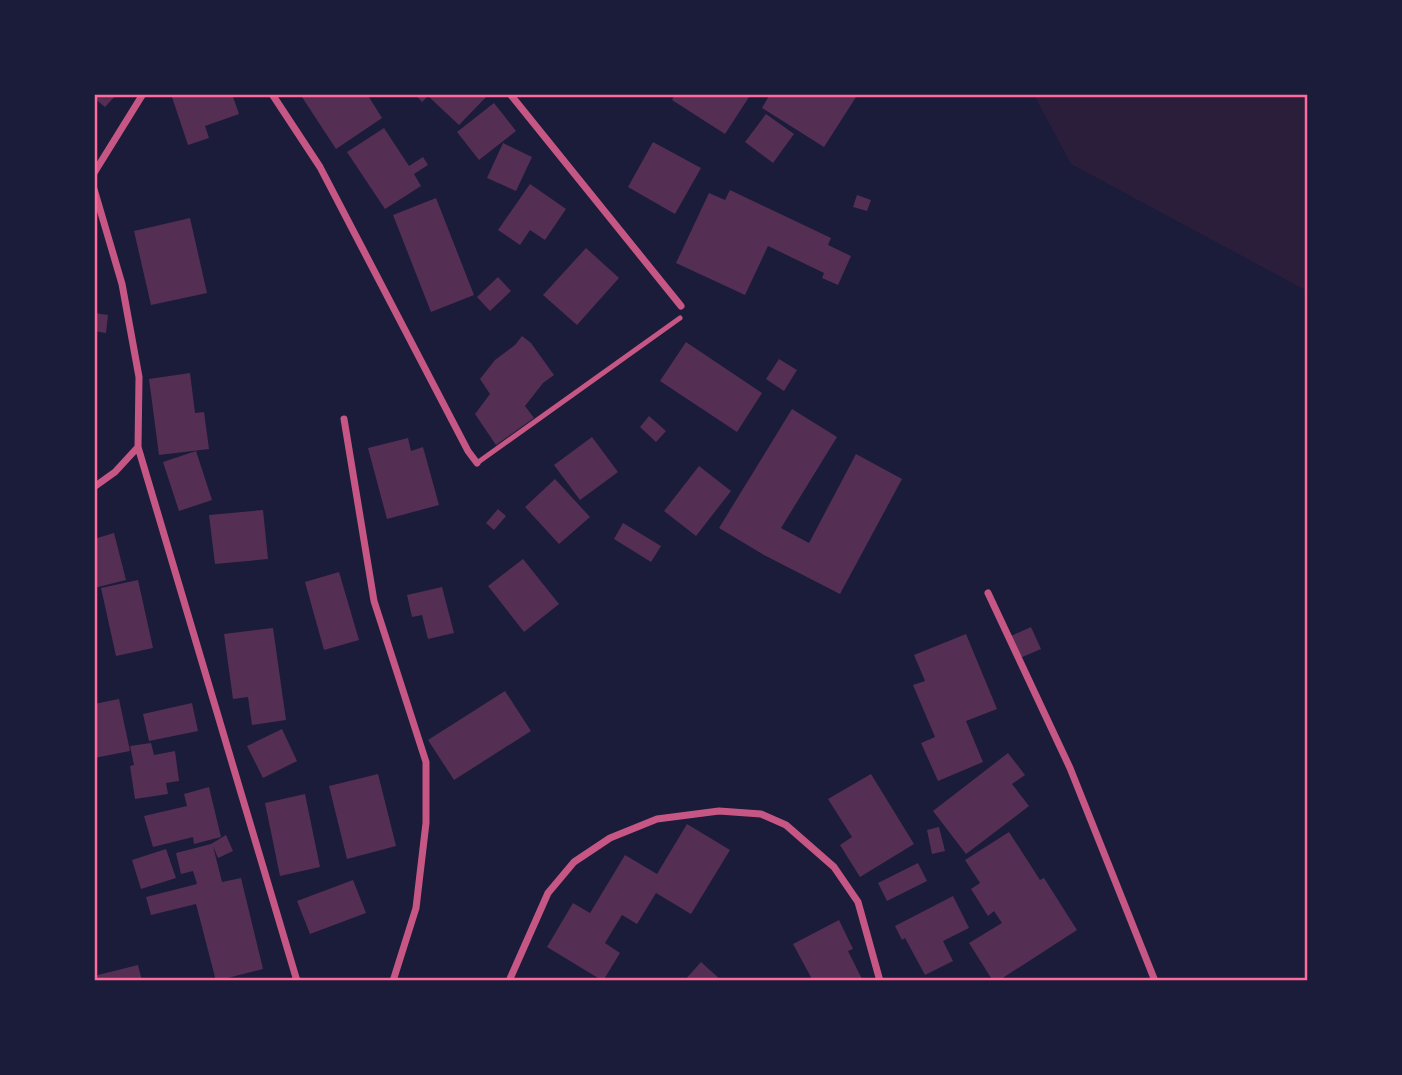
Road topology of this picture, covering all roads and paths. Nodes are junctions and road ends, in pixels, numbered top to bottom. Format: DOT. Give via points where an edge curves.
graph roads {
  1 [pos="143,94"];
  2 [pos="272,94"];
  3 [pos="510,94"];
  4 [pos="94,173"];
  5 [pos="94,189"];
  6 [pos="681,306"];
  7 [pos="680,318"];
  8 [pos="344,419"];
  9 [pos="138,447"];
  10 [pos="477,463"];
  11 [pos="94,487"];
  12 [pos="988,593"];
  13 [pos="297,981"];
  14 [pos="393,981"];
  15 [pos="509,981"];
  16 [pos="880,981"];
  17 [pos="1155,981"];
  1 -- 4 [label="street"];
  2 -- 10 [label="street" via="320,167"];
  3 -- 6 [label="street"];
  5 -- 9 [label="street" via="122,284 139,377"];
  7 -- 10 [label="lane"];
  8 -- 14 [label="street" via="374,601 426,762 426,823 416,908"];
  9 -- 11 [label="street"];
  9 -- 13 [label="street"];
  12 -- 17 [label="street" via="1070,768"];
  15 -- 16 [label="street" via="548,893 574,862 610,838 657,819 719,811 761,814 786,825 834,867 858,902"];
}
